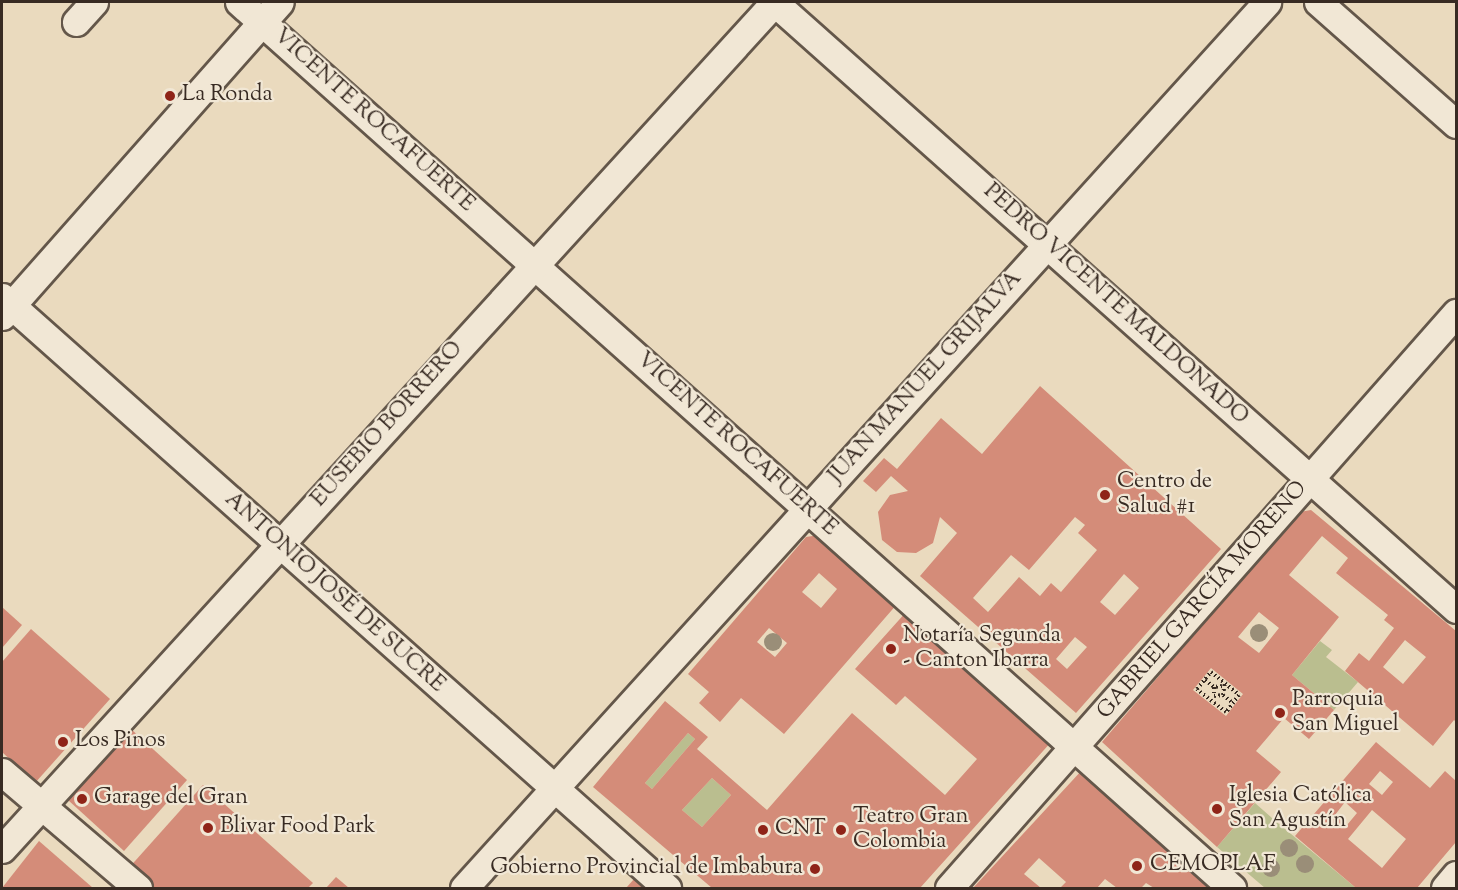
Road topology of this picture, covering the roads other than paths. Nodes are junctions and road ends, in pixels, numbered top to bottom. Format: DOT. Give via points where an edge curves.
graph roads {
  1 [pos="94,2"];
  2 [pos="239,2"];
  3 [pos="280,2"];
  4 [pos="774,2"];
  5 [pos="1267,2"];
  6 [pos="1318,2"];
  7 [pos="76,22"];
  8 [pos="262,22"];
  9 [pos="1456,124"];
  10 [pos="1047,244"];
  11 [pos="535,265"];
  12 [pos="5,306"];
  13 [pos="1456,313"];
  14 [pos="1310,479"];
  15 [pos="807,509"];
  16 [pos="280,544"];
  17 [pos="1456,609"];
  18 [pos="1074,747"];
  19 [pos="2,772"];
  20 [pos="555,788"];
  21 [pos="40,806"];
  22 [pos="2,849"];
  23 [pos="1456,875"];
  24 [pos="138,888"];
  25 [pos="464,888"];
  26 [pos="667,888"];
  27 [pos="949,888"];
  28 [pos="1232,888"];
  29 [pos="1445,888"];
  1 -- 7 [label="street"];
  2 -- 8 [label="street, VICENTE ROCAFUERTE"];
  3 -- 8 [label="street"];
  4 -- 10 [label="street, PEDRO VICENTE MALDONADO"];
  4 -- 11 [label="street, EUSEBIO BORRERO"];
  5 -- 10 [label="street, JUAN MANUEL GRIJALVA"];
  6 -- 9 [label="street"];
  8 -- 11 [label="street, VICENTE ROCAFUERTE"];
  8 -- 12 [label="street"];
  10 -- 14 [label="street, PEDRO VICENTE MALDONADO"];
  10 -- 15 [label="street, JUAN MANUEL GRIJALVA"];
  11 -- 15 [label="street, VICENTE ROCAFUERTE"];
  11 -- 16 [label="street, EUSEBIO BORRERO"];
  12 -- 16 [label="street, ANTONIO JOSÉ DE SUCRE"];
  13 -- 14 [label="street, GABRIEL GARCÍA MORENO"];
  14 -- 17 [label="street, PEDRO VICENTE MALDONADO"];
  14 -- 18 [label="street, GABRIEL GARCÍA MORENO"];
  15 -- 18 [label="street, VICENTE ROCAFUERTE"];
  15 -- 20 [label="street, JUAN MANUEL GRIJALVA"];
  16 -- 20 [label="street, ANTONIO JOSÉ DE SUCRE"];
  16 -- 21 [label="street, EUSEBIO BORRERO"];
  18 -- 27 [label="street, GABRIEL GARCÍA MORENO"];
  18 -- 28 [label="street, VICENTE ROCAFUERTE"];
  19 -- 21 [label="street"];
  20 -- 25 [label="street, JUAN MANUEL GRIJALVA"];
  20 -- 26 [label="street, ANTONIO JOSÉ DE SUCRE"];
  21 -- 22 [label="street, EUSEBIO BORRERO"];
  21 -- 24 [label="street"];
  23 -- 29 [label="street"];
}
